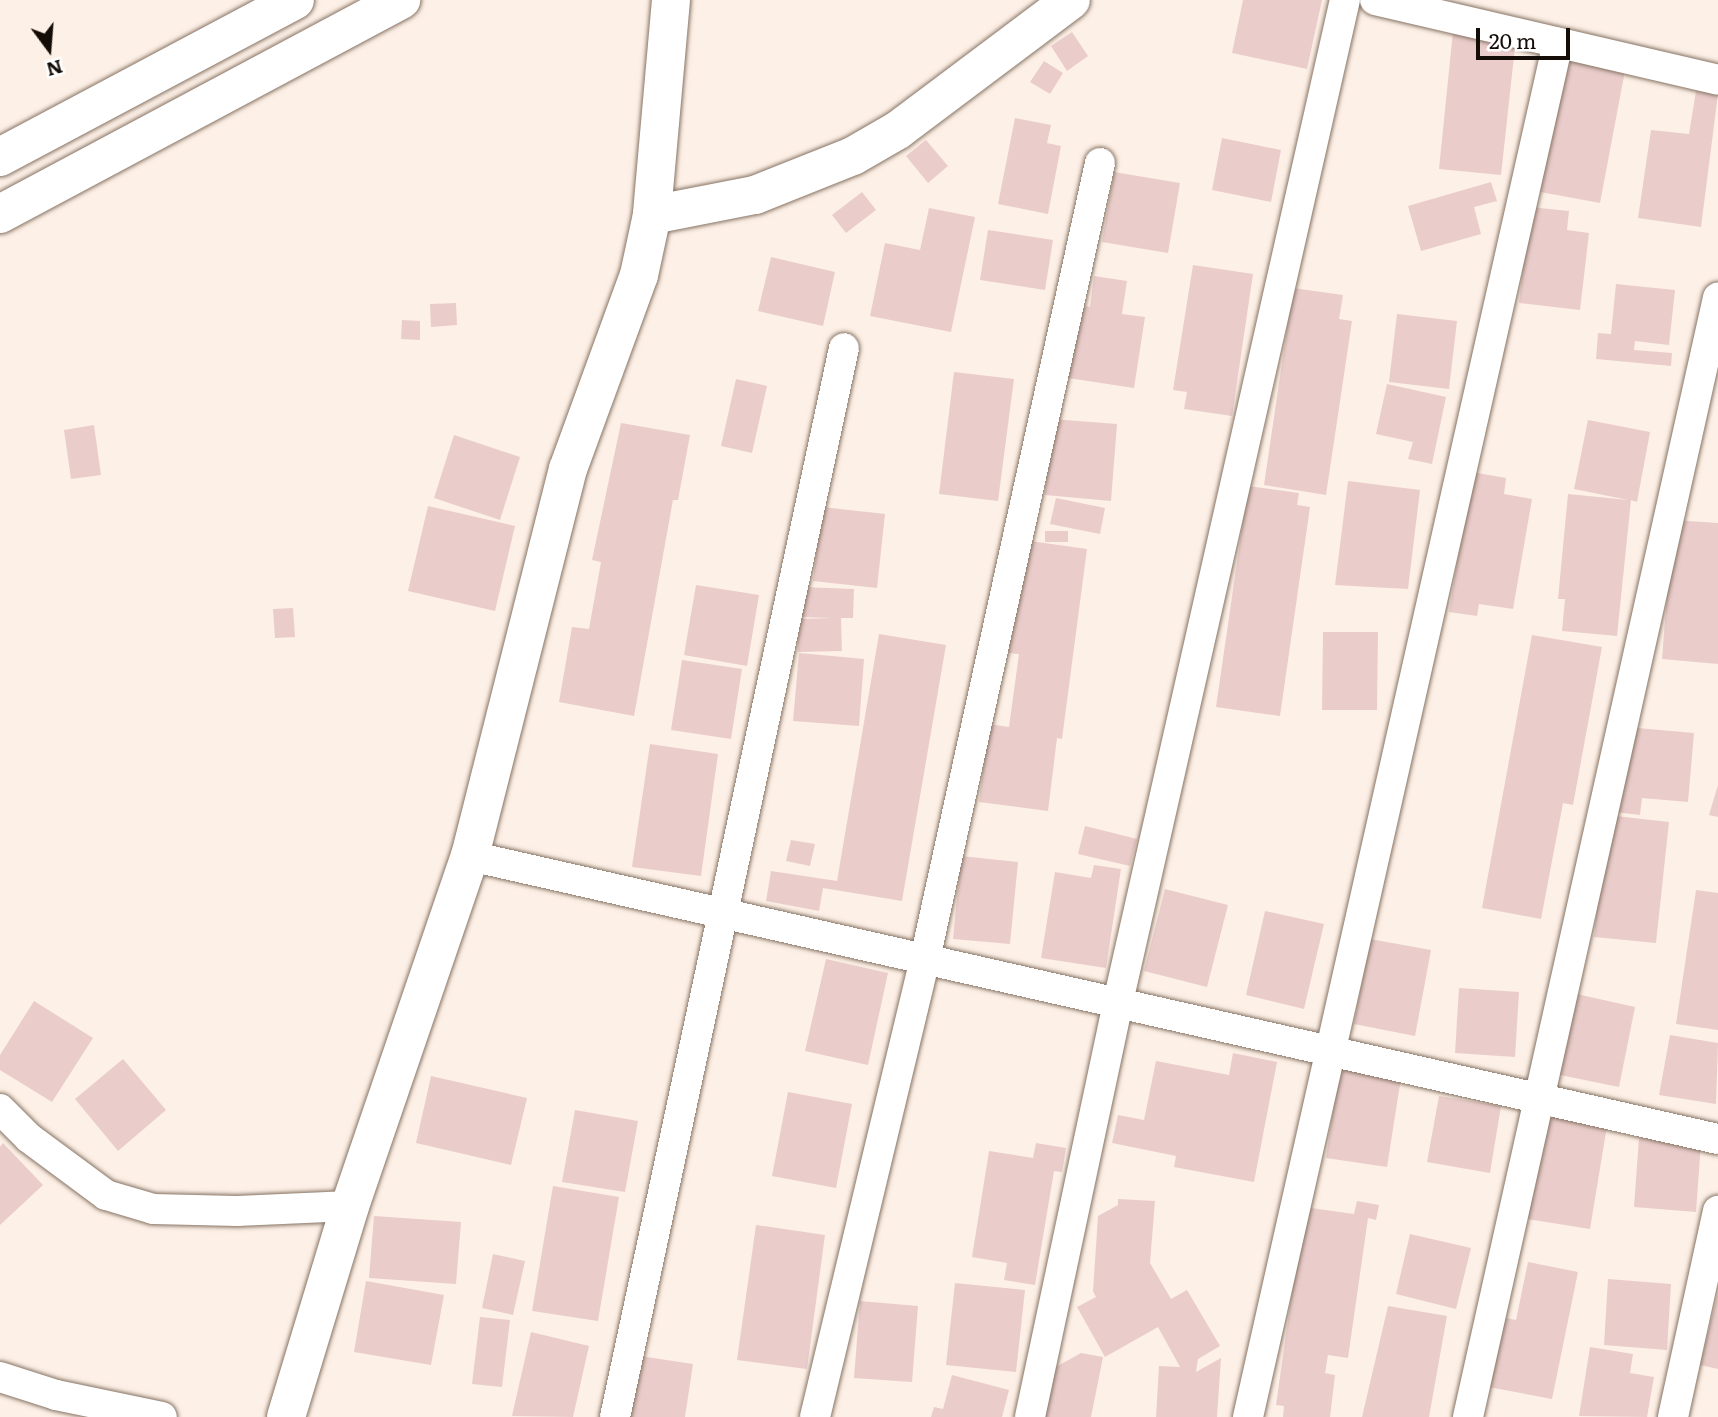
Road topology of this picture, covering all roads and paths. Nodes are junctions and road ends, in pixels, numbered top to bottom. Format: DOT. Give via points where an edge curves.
graph roads {
  1 [pos="295,0"];
  2 [pos="401,0"];
  3 [pos="671,0"];
  4 [pos="1071,0"];
  5 [pos="1345,0"];
  6 [pos="1375,0"];
  7 [pos="1558,43"];
  8 [pos="1718,80"];
  9 [pos="0,157"];
  10 [pos="1100,163"];
  11 [pos="0,214"];
  12 [pos="652,215"];
  13 [pos="1718,298"];
  14 [pos="844,348"];
  15 [pos="470,856"];
  16 [pos="722,913"];
  17 [pos="925,959"];
  18 [pos="1118,1002"];
  19 [pos="1331,1050"];
  20 [pos="1540,1098"];
  21 [pos="0,1109"];
  22 [pos="1718,1139"];
  23 [pos="350,1206"];
  24 [pos="1718,1211"];
  25 [pos="0,1377"];
  26 [pos="162,1417"];
  27 [pos="286,1417"];
  28 [pos="615,1417"];
  29 [pos="816,1417"];
  30 [pos="1030,1417"];
  31 [pos="1248,1417"];
  32 [pos="1468,1417"];
  33 [pos="1673,1417"];
  1 -- 9 [label="main road"];
  2 -- 11 [label="main road"];
  3 -- 12 [label="main road"];
  4 -- 12 [label="main road" via="898,130 853,156 755,195"];
  5 -- 18 [label="street"];
  6 -- 7 [label="street"];
  7 -- 8 [label="street"];
  7 -- 19 [label="street"];
  10 -- 17 [label="street"];
  12 -- 15 [label="main road" via="639,275 568,469"];
  13 -- 20 [label="street"];
  14 -- 16 [label="street"];
  15 -- 16 [label="street"];
  15 -- 23 [label="main road"];
  16 -- 17 [label="street"];
  16 -- 28 [label="street"];
  17 -- 18 [label="street"];
  17 -- 29 [label="street"];
  18 -- 19 [label="street"];
  18 -- 30 [label="street"];
  19 -- 20 [label="street"];
  19 -- 31 [label="street"];
  20 -- 22 [label="street"];
  20 -- 32 [label="street"];
  21 -- 23 [label="street" via="29,1138 106,1195 153,1209 237,1212"];
  23 -- 27 [label="main road"];
  24 -- 33 [label="street"];
  25 -- 26 [label="street" via="56,1395"];
}
